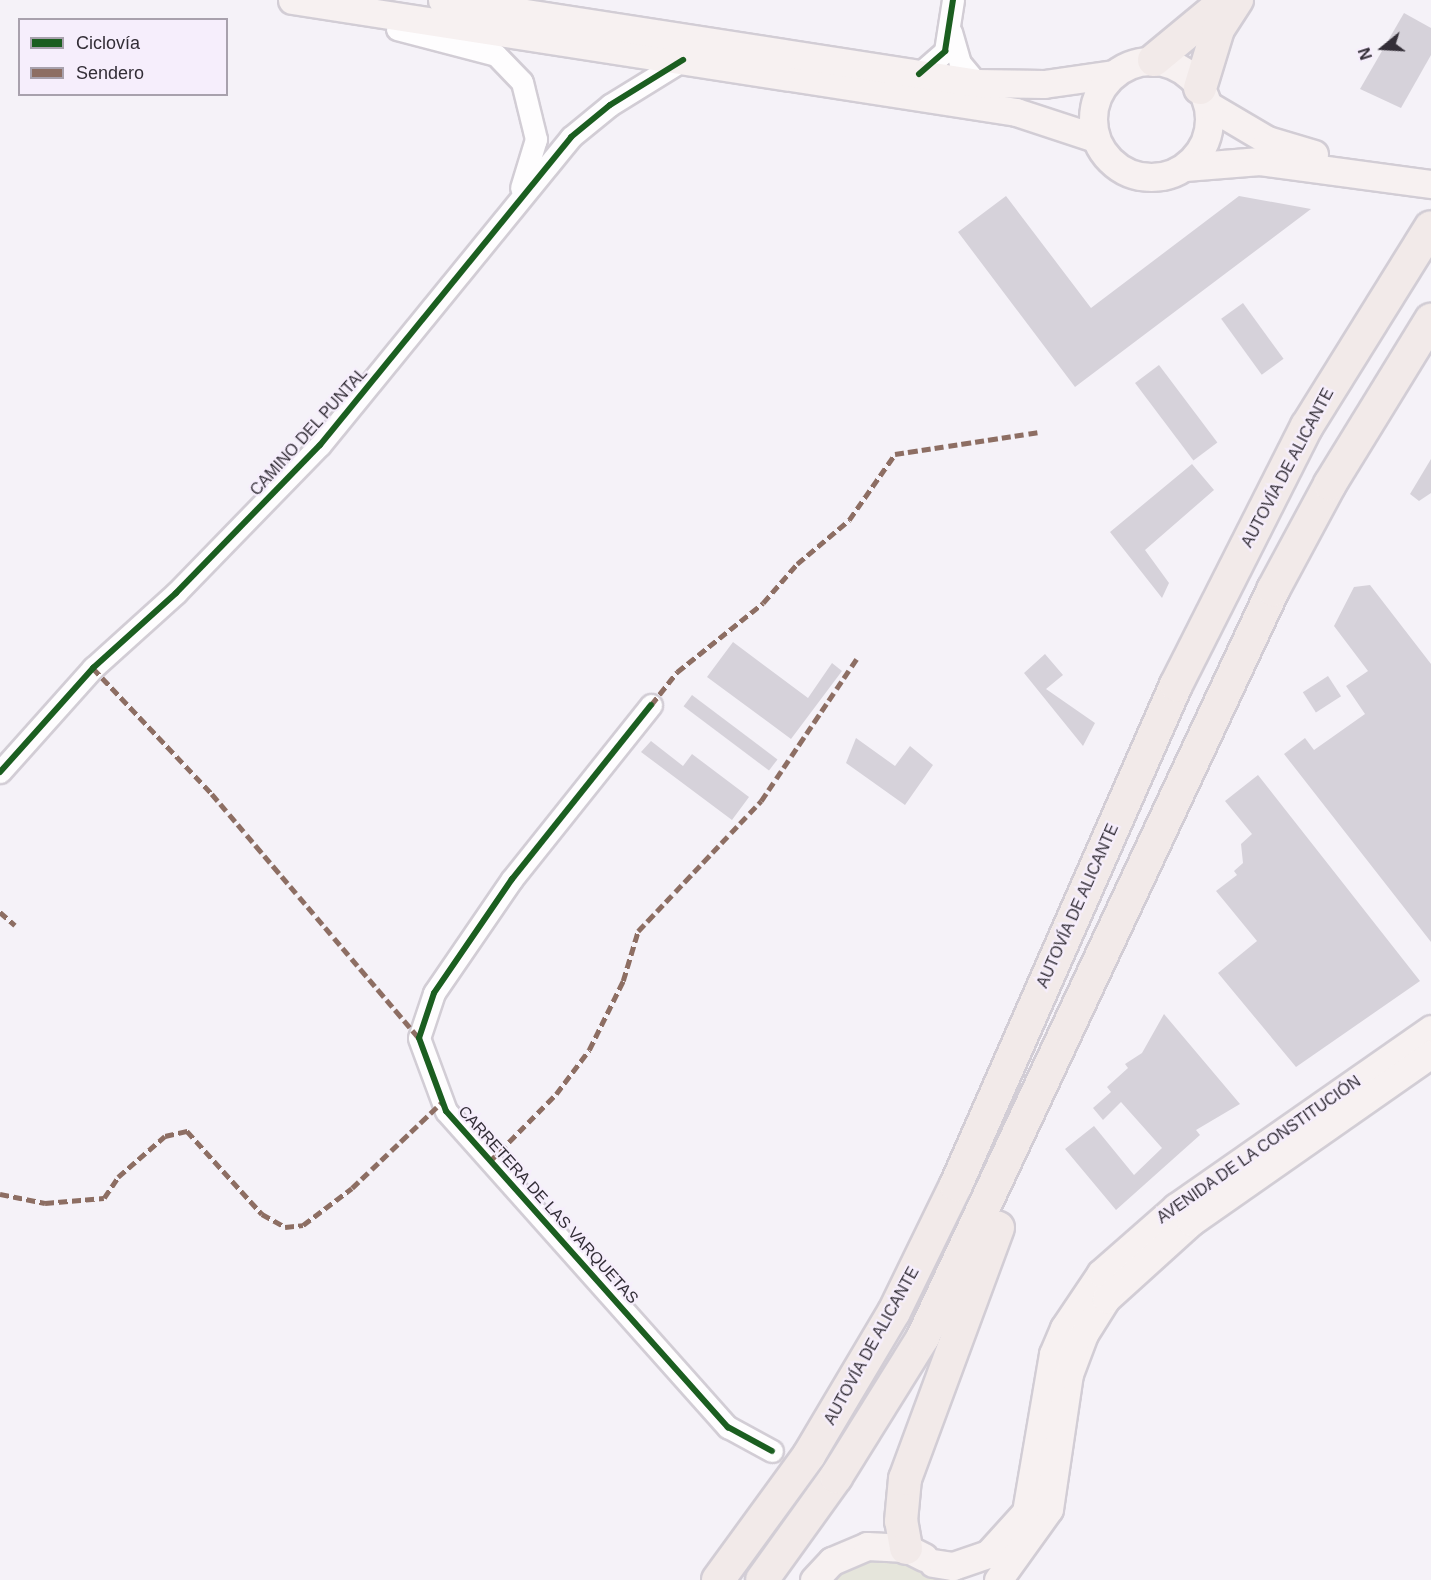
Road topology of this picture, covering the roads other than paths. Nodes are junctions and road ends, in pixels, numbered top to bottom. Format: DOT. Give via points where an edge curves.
graph roads {
  1 [pos="292,0"];
  2 [pos="442,0"];
  3 [pos="953,0"];
  4 [pos="1226,0"];
  5 [pos="1237,0"];
  6 [pos="296,1"];
  7 [pos="951,31"];
  8 [pos="682,60"];
  9 [pos="1154,60"];
  10 [pos="919,74"];
  11 [pos="1113,74"];
  12 [pos="976,83"];
  13 [pos="1204,96"];
  14 [pos="1095,138"];
  15 [pos="1185,167"];
  16 [pos="1431,173"];
  17 [pos="1431,184"];
  18 [pos="504,217"];
  19 [pos="1431,227"];
  20 [pos="1431,320"];
  21 [pos="651,705"];
  22 [pos="0,772"];
  23 [pos="1431,1029"];
  24 [pos="1431,1054"];
  25 [pos="1035,1105"];
  26 [pos="772,1451"];
  27 [pos="906,1548"];
  28 [pos="941,1572"];
  29 [pos="718,1580"];
  30 [pos="762,1580"];
  31 [pos="814,1580"];
  32 [pos="998,1580"];
  1 -- 6 [label="main road"];
  2 -- 10 [label="main road"];
  3 -- 7 [label="street"];
  4 -- 9 [label="highway"];
  5 -- 13 [label="highway" via="1218,29"];
  6 -- 8 [label="main road"];
  6 -- 18 [label="street, CAMINO DEL PUNTAL" via="341,19 447,38 496,55 510,68 530,98 536,139 532,163"];
  7 -- 10 [label="street" via="938,62"];
  7 -- 12 [label="street" via="960,63"];
  8 -- 14 [label="main road" via="1016,112"];
  8 -- 18 [label="street, CAMINO DEL PUNTAL" via="584,124"];
  9 -- 11 [label="main road"];
  9 -- 13 [label="main road" via="1188,74"];
  10 -- 12 [label="main road"];
  11 -- 12 [label="main road" via="1044,84"];
  11 -- 14 [label="main road" via="1094,103"];
  13 -- 15 [label="main road" via="1206,139"];
  13 -- 16 [label="main road" via="1267,140 1323,157"];
  14 -- 15 [label="main road" via="1110,160 1133,175 1169,175"];
  15 -- 17 [label="main road" via="1260,161"];
  18 -- 22 [label="street, CAMINO DEL PUNTAL" via="437,306 320,444 176,593 93,668"];
  19 -- 29 [label="highway, AUTOVÍA DE ALICANTE" via="1307,426 1176,685 956,1185 894,1312 809,1455"];
  20 -- 25 [label="highway" via="1330,484 1273,590 1142,863"];
  21 -- 26 [label="street, CARRETERA DE LAS VARQUETAS" via="512,879 434,993 419,1038 446,1111 728,1427"];
  23 -- 28 [label="main road, AVENIDA DE LA CONSTITUCIÓN" via="1176,1207 1101,1273 1064,1328 1053,1354 1026,1512 988,1554"];
  24 -- 32 [label="main road, AVENIDA DE LA CONSTITUCIÓN" via="1191,1222 1106,1299 1084,1334 1070,1374 1049,1509"];
  25 -- 27 [label="highway" via="1029,1151 905,1479 901,1521"];
  25 -- 30 [label="highway" via="923,1337 868,1428"];
  27 -- 28 [label="main road"];
  27 -- 31 [label="main road" via="887,1545 849,1551"];
}
